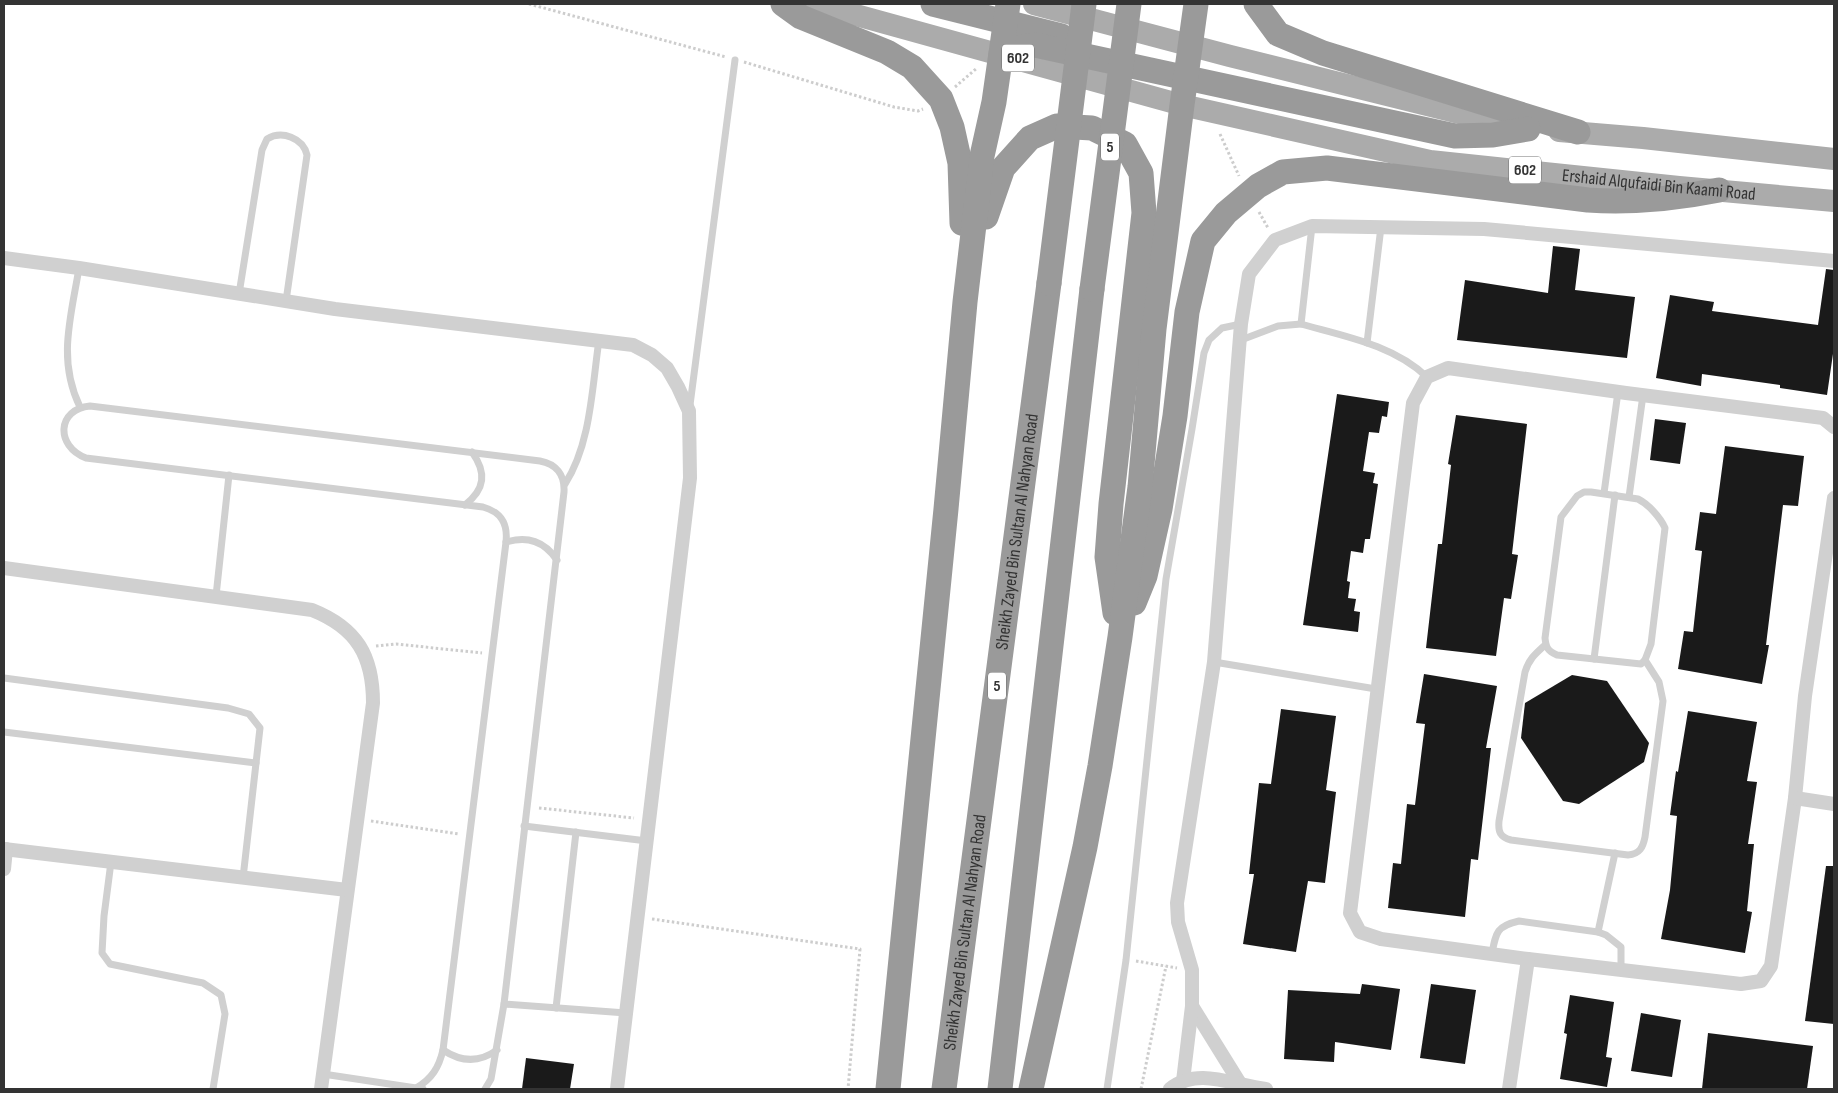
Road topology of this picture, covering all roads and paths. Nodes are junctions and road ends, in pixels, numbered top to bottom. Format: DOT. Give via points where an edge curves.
graph roads {
  1 [pos="529,4"];
  2 [pos="783,4"];
  3 [pos="816,4"];
  4 [pos="933,4"];
  5 [pos="1034,4"];
  6 [pos="1084,4"];
  7 [pos="1129,4"];
  8 [pos="1196,4"];
  9 [pos="1256,4"];
  10 [pos="1007,14"];
  11 [pos="1190,45"];
  12 [pos="1001,54"];
  13 [pos="735,60"];
  14 [pos="978,67"];
  15 [pos="1186,76"];
  16 [pos="941,99"];
  17 [pos="1182,105"];
  18 [pos="1528,129"];
  19 [pos="1578,132"];
  20 [pos="1834,157"];
  21 [pos="1719,190"];
  22 [pos="1768,194"];
  23 [pos="1834,200"];
  24 [pos="1834,209"];
  25 [pos="1312,226"];
  26 [pos="1382,228"];
  27 [pos="4,258"];
  28 [pos="1834,261"];
  29 [pos="971,262"];
  30 [pos="79,268"];
  31 [pos="239,294"];
  32 [pos="286,302"];
  33 [pos="965,302"];
  34 [pos="1241,324"];
  35 [pos="1301,324"];
  36 [pos="599,340"];
  37 [pos="1241,340"];
  38 [pos="1367,343"];
  39 [pos="1427,377"];
  40 [pos="1618,392"];
  41 [pos="1643,395"];
  42 [pos="80,407"];
  43 [pos="689,411"];
  44 [pos="1834,427"];
  45 [pos="472,452"];
  46 [pos="230,475"];
  47 [pos="565,484"];
  48 [pos="1604,493"];
  49 [pos="1615,495"];
  50 [pos="1629,497"];
  51 [pos="1834,498"];
  52 [pos="466,505"];
  53 [pos="506,542"];
  54 [pos="557,560"];
  55 [pos="4,568"];
  56 [pos="216,596"];
  57 [pos="1120,637"];
  58 [pos="1545,645"];
  59 [pos="361,647"];
  60 [pos="492,654"];
  61 [pos="1594,659"];
  62 [pos="1645,660"];
  63 [pos="1214,662"];
  64 [pos="4,678"];
  65 [pos="1376,689"];
  66 [pos="4,732"];
  67 [pos="256,763"];
  68 [pos="1795,798"];
  69 [pos="1834,804"];
  70 [pos="527,806"];
  71 [pos="357,819"];
  72 [pos="650,819"];
  73 [pos="524,826"];
  74 [pos="576,832"];
  75 [pos="470,835"];
  76 [pos="647,841"];
  77 [pos="5,849"];
  78 [pos="1615,853"];
  79 [pos="111,862"];
  80 [pos="4,869"];
  81 [pos="243,878"];
  82 [pos="347,890"];
  83 [pos="638,918"];
  84 [pos="1598,932"];
  85 [pos="1492,954"];
  86 [pos="1528,959"];
  87 [pos="1126,960"];
  88 [pos="1166,966"];
  89 [pos="1621,969"];
  90 [pos="1192,970"];
  91 [pos="504,1004"];
  92 [pos="1192,1006"];
  93 [pos="556,1008"];
  94 [pos="626,1014"];
  95 [pos="443,1050"];
  96 [pos="497,1050"];
  97 [pos="323,1074"];
  98 [pos="1183,1081"];
  99 [pos="1235,1087"];
  100 [pos="213,1089"];
  101 [pos="321,1089"];
  102 [pos="420,1089"];
  103 [pos="484,1089"];
  104 [pos="618,1089"];
  105 [pos="848,1089"];
  106 [pos="888,1089"];
  107 [pos="944,1089"];
  108 [pos="1000,1089"];
  109 [pos="1031,1089"];
  110 [pos="1107,1089"];
  111 [pos="1141,1089"];
  112 [pos="1170,1089"];
  113 [pos="1266,1089"];
  114 [pos="1509,1089"];
  1 -- 13 [label="path"];
  2 -- 16 [label="highway" via="801,17 887,52 912,66"];
  3 -- 12 [label="main road, 602"];
  4 -- 10 [label="highway"];
  5 -- 11 [label="main road"];
  6 -- 107 [label="highway, Sheikh Zayed Bin Sultan Al Nahyan Road / 5, bridge"];
  7 -- 108 [label="highway, 5, bridge" via="1092,289"];
  8 -- 11 [label="highway"];
  9 -- 19 [label="highway" via="1278,34 1323,54"];
  10 -- 11 [label="highway" via="1144,55 1166,56"];
  10 -- 12 [label="highway"];
  11 -- 15 [label="highway"];
  11 -- 18 [label="main road"];
  12 -- 15 [label="highway" via="1035,45"];
  12 -- 17 [label="main road, 602"];
  12 -- 29 [label="highway" via="982,156"];
  13 -- 16 [label="path" via="910,110 918,111"];
  13 -- 43 [label="lane"];
  14 -- 16 [label="path"];
  15 -- 17 [label="highway"];
  15 -- 18 [label="highway" via="1455,136 1493,135"];
  16 -- 33 [label="highway" via="952,127 960,163"];
  17 -- 21 [label="main road, Ershaid Alqufaidi Bin Kaami Road / 602" via="1430,161"];
  17 -- 57 [label="highway" via="1154,329 1140,487"];
  18 -- 19 [label="main road"];
  19 -- 20 [label="main road"];
  21 -- 22 [label="main road, Ershaid Alqufaidi Bin Kaami Road / 602"];
  21 -- 57 [label="highway" via="1619,202 1327,168 1283,172 1258,186 1226,213 1203,240 1187,312 1175,416 1158,518 1145,576"];
  22 -- 23 [label="main road, Ershaid Alqufaidi Bin Kaami Road / 602"];
  22 -- 24 [label="main road"];
  25 -- 26 [label="street"];
  25 -- 34 [label="street" via="1275,240 1249,274"];
  25 -- 35 [label="lane"];
  26 -- 28 [label="street" via="1484,229"];
  26 -- 38 [label="lane"];
  27 -- 30 [label="street"];
  29 -- 33 [label="highway"];
  29 -- 57 [label="highway" via="1003,168 1030,138 1057,126 1092,128 1125,144 1141,173 1144,213 1108,548 1111,591"];
  30 -- 31 [label="street"];
  30 -- 42 [label="lane" via="67,355 70,382"];
  31 -- 32 [label="street"];
  31 -- 32 [label="lane" via="262,150 267,139 278,135 301,142 307,155"];
  32 -- 36 [label="street"];
  33 -- 106 [label="highway"];
  34 -- 37 [label="street"];
  34 -- 87 [label="lane" via="1222,328 1209,340 1204,353 1166,579"];
  35 -- 37 [label="lane" via="1278,326"];
  35 -- 38 [label="lane"];
  36 -- 43 [label="street" via="632,345 652,354 667,368"];
  36 -- 47 [label="lane" via="584,441"];
  37 -- 63 [label="street"];
  38 -- 39 [label="lane" via="1414,365"];
  39 -- 40 [label="street" via="1448,368"];
  39 -- 65 [label="street" via="1413,403"];
  40 -- 41 [label="street"];
  40 -- 48 [label="lane"];
  41 -- 44 [label="street" via="1823,418"];
  41 -- 50 [label="lane"];
  42 -- 45 [label="lane"];
  42 -- 46 [label="lane" via="66,420 64,429 69,448 77,454 86,458"];
  43 -- 72 [label="street" via="690,478"];
  45 -- 47 [label="lane" via="547,462 559,471"];
  45 -- 52 [label="lane" via="480,462 483,474 475,498"];
  46 -- 52 [label="lane"];
  46 -- 56 [label="lane"];
  47 -- 54 [label="lane"];
  48 -- 49 [label="lane"];
  48 -- 58 [label="lane" via="1577,496 1561,517"];
  49 -- 50 [label="lane"];
  49 -- 61 [label="lane"];
  50 -- 62 [label="lane" via="1643,502 1665,528 1651,644"];
  51 -- 68 [label="street"];
  52 -- 53 [label="lane" via="492,510 500,515 505,523"];
  53 -- 54 [label="lane" via="523,538 531,540 546,547"];
  53 -- 60 [label="lane"];
  54 -- 70 [label="lane"];
  55 -- 56 [label="street"];
  56 -- 59 [label="street" via="312,610 329,616"];
  57 -- 109 [label="highway" via="1085,847"];
  58 -- 61 [label="lane" via="1557,655"];
  58 -- 78 [label="lane" via="1533,655 1525,672 1498,831 1511,840"];
  59 -- 60 [label="path" via="396,644"];
  59 -- 71 [label="street" via="371,674 373,704"];
  60 -- 75 [label="lane"];
  61 -- 62 [label="lane" via="1636,664"];
  62 -- 78 [label="lane" via="1659,682 1663,701 1645,837 1638,852"];
  63 -- 65 [label="lane"];
  63 -- 90 [label="street" via="1177,903 1178,922"];
  64 -- 67 [label="lane" via="228,708 249,714 260,728"];
  65 -- 85 [label="street" via="1350,913 1360,932 1382,940"];
  66 -- 67 [label="lane"];
  67 -- 81 [label="lane"];
  68 -- 69 [label="street"];
  68 -- 89 [label="street" via="1771,966 1761,981 1741,984"];
  70 -- 72 [label="path"];
  70 -- 73 [label="lane"];
  71 -- 75 [label="path"];
  71 -- 82 [label="street"];
  72 -- 76 [label="street"];
  73 -- 74 [label="lane"];
  73 -- 91 [label="lane"];
  74 -- 76 [label="lane"];
  74 -- 93 [label="lane"];
  75 -- 95 [label="lane"];
  76 -- 83 [label="street"];
  77 -- 79 [label="street"];
  77 -- 80 [label="street"];
  78 -- 84 [label="lane"];
  79 -- 81 [label="street"];
  79 -- 100 [label="lane" via="102,953 110,964 203,983 221,994 225,1014"];
  81 -- 82 [label="street"];
  82 -- 97 [label="street"];
  83 -- 94 [label="street"];
  83 -- 105 [label="path" via="860,948"];
  84 -- 85 [label="lane" via="1519,921 1509,923 1495,936"];
  84 -- 89 [label="lane" via="1620,947"];
  85 -- 86 [label="street"];
  86 -- 89 [label="street"];
  86 -- 114 [label="street"];
  87 -- 88 [label="path"];
  87 -- 110 [label="lane"];
  88 -- 90 [label="path"];
  88 -- 111 [label="path"];
  90 -- 92 [label="street"];
  91 -- 93 [label="lane"];
  91 -- 96 [label="lane"];
  92 -- 98 [label="street"];
  92 -- 99 [label="street"];
  93 -- 94 [label="lane"];
  94 -- 104 [label="street"];
  95 -- 96 [label="lane" via="457,1058 474,1060"];
  95 -- 102 [label="lane" via="437,1068"];
  96 -- 103 [label="lane" via="491,1079"];
  97 -- 101 [label="street"];
  97 -- 102 [label="lane"];
  98 -- 99 [label="street" via="1213,1077"];
  98 -- 112 [label="street"];
  99 -- 113 [label="street"];
}
